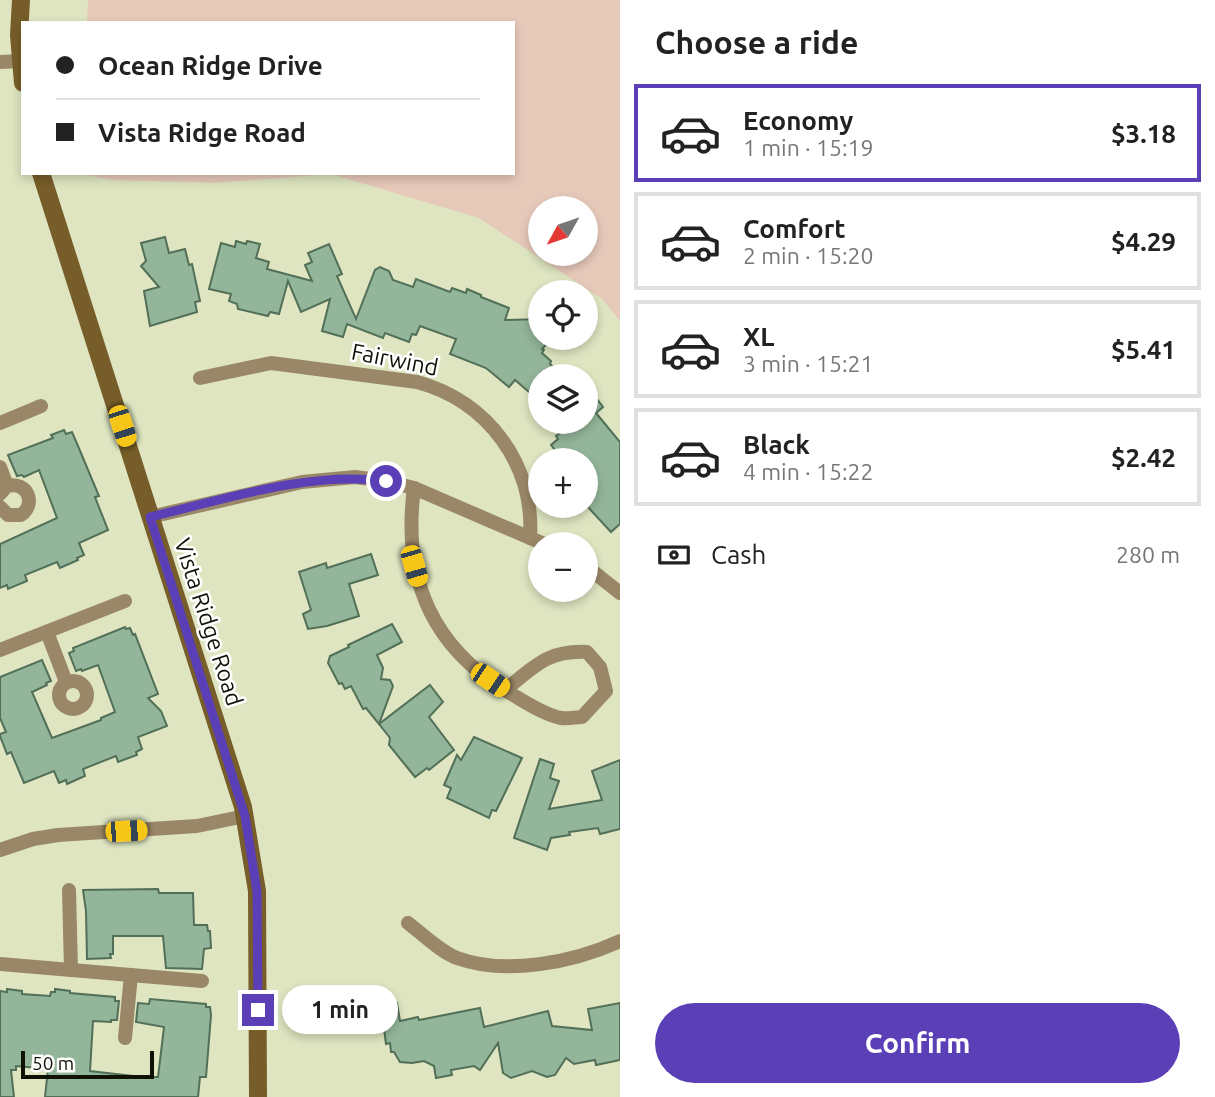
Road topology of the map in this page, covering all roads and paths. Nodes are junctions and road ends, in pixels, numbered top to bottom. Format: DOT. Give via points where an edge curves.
graph roads {
  1 [pos="21,0"];
  2 [pos="20,61"];
  3 [pos="0,62"];
  4 [pos="21,68"];
  5 [pos="42,175"];
  6 [pos="200,378"];
  7 [pos="41,406"];
  8 [pos="0,423"];
  9 [pos="0,467"];
  10 [pos="414,488"];
  11 [pos="4,490"];
  12 [pos="0,508"];
  13 [pos="150,517"];
  14 [pos="530,532"];
  15 [pos="528,537"];
  16 [pos="598,576"];
  17 [pos="620,593"];
  18 [pos="125,601"];
  19 [pos="47,632"];
  20 [pos="0,650"];
  21 [pos="66,682"];
  22 [pos="505,691"];
  23 [pos="245,816"];
  24 [pos="0,850"];
  25 [pos="69,890"];
  26 [pos="408,923"];
  27 [pos="620,941"];
  28 [pos="0,964"];
  29 [pos="71,970"];
  30 [pos="131,975"];
  31 [pos="202,981"];
  32 [pos="125,1038"];
  33 [pos="258,1097"];
  1 -- 2 [label="street"];
  2 -- 3 [label="street"];
  2 -- 4 [label="street"];
  5 -- 13 [label="street, Vista Ridge Road"];
  6 -- 14 [label="street, Fairwind" via="271,363 436,387 479,414 512,455 530,503"];
  7 -- 8 [label="street"];
  9 -- 11 [label="street"];
  10 -- 13 [label="street" via="364,478 323,479"];
  10 -- 15 [label="street"];
  10 -- 22 [label="street" via="411,546 423,595 453,648 474,670"];
  11 -- 12 [label="street" via="13,485 24,489 29,506 15,516"];
  13 -- 23 [label="street, Vista Ridge Road"];
  16 -- 17 [label="street"];
  18 -- 19 [label="street"];
  19 -- 20 [label="street"];
  19 -- 21 [label="street"];
  22 -- 22 [label="street" via="561,718 582,717 606,691 600,667 587,652 565,651 547,658"];
  23 -- 24 [label="street" via="197,826 58,835"];
  23 -- 33 [label="street, Vista Ridge Road" via="257,891"];
  25 -- 29 [label="street"];
  26 -- 27 [label="street" via="455,958 486,964 550,963"];
  28 -- 29 [label="street"];
  29 -- 30 [label="street"];
  30 -- 31 [label="street"];
  30 -- 32 [label="street"];
}
